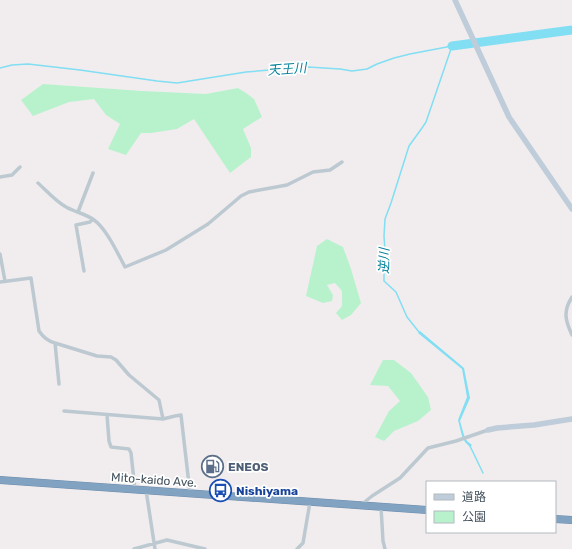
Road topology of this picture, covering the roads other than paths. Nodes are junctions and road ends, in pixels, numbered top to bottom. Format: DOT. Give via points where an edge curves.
graph roads {
  1 [pos="455,0"];
  2 [pos="342,162"];
  3 [pos="20,167"];
  4 [pos="93,173"];
  5 [pos="0,177"];
  6 [pos="38,183"];
  7 [pos="572,209"];
  8 [pos="78,212"];
  9 [pos="92,219"];
  10 [pos="0,254"];
  11 [pos="84,271"];
  12 [pos="5,281"];
  13 [pos="0,282"];
  14 [pos="572,297"];
  15 [pos="572,335"];
  16 [pos="54,343"];
  17 [pos="59,384"];
  18 [pos="64,412"];
  19 [pos="107,415"];
  20 [pos="163,419"];
  21 [pos="572,419"];
  22 [pos="488,430"];
  23 [pos="0,480"];
  24 [pos="135,490"];
  25 [pos="146,490"];
  26 [pos="190,494"];
  27 [pos="310,502"];
  28 [pos="360,506"];
  29 [pos="381,507"];
  30 [pos="426,510"];
  31 [pos="556,519"];
  32 [pos="572,520"];
  33 [pos="154,543"];
  34 [pos="134,549"];
  35 [pos="155,549"];
  36 [pos="205,549"];
  37 [pos="297,549"];
  38 [pos="385,549"];
  1 -- 7 [label="main road" via="509,117"];
  2 -- 9 [label="street" via="330,170 313,172 287,185 249,192 208,224 166,250 125,267 105,233"];
  3 -- 5 [label="street" via="12,175"];
  4 -- 8 [label="street"];
  6 -- 8 [label="street" via="58,202"];
  8 -- 9 [label="street"];
  9 -- 11 [label="street" via="90,222 76,225"];
  10 -- 12 [label="street"];
  12 -- 13 [label="street"];
  12 -- 16 [label="street" via="31,278 39,331 44,338"];
  14 -- 15 [label="street" via="567,306 566,316"];
  16 -- 17 [label="street"];
  16 -- 20 [label="street" via="116,360 129,375 157,397"];
  18 -- 19 [label="street"];
  19 -- 20 [label="street"];
  19 -- 24 [label="street" via="110,446 129,449 131,453"];
  20 -- 26 [label="street" via="181,415"];
  21 -- 22 [label="main road"];
  22 -- 28 [label="street" via="428,448 400,478"];
  23 -- 24 [label="highway, Mito-kaido Ave."];
  24 -- 25 [label="highway, Mito-kaido Ave."];
  25 -- 26 [label="highway, Mito-kaido Ave."];
  25 -- 33 [label="street"];
  26 -- 27 [label="highway, Mito-kaido Ave."];
  27 -- 28 [label="highway, Mito-kaido Ave."];
  27 -- 37 [label="street" via="303,543"];
  28 -- 29 [label="highway, Mito-kaido Ave."];
  29 -- 30 [label="highway, Mito-kaido Ave."];
  29 -- 38 [label="street"];
  31 -- 32 [label="highway"];
  33 -- 34 [label="street"];
  33 -- 35 [label="street"];
  33 -- 36 [label="street" via="166,540"];
}
